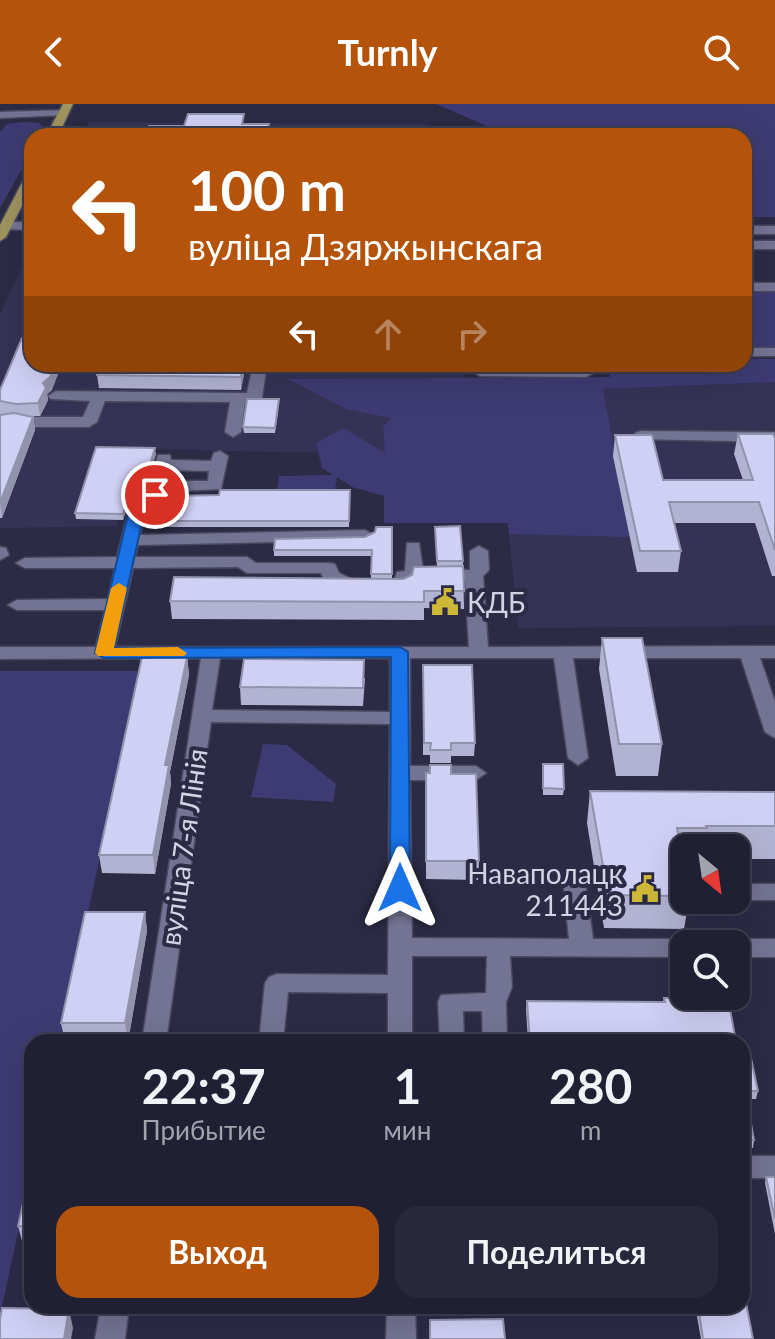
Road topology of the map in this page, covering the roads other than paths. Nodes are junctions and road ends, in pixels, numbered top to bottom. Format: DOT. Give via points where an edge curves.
graph roads {
  1 [pos="64,112"];
  2 [pos="0,115"];
  3 [pos="0,124"];
  4 [pos="24,190"];
  5 [pos="24,227"];
  6 [pos="2,230"];
  7 [pos="752,230"];
  8 [pos="775,230"];
  9 [pos="752,245"];
  10 [pos="775,245"];
  11 [pos="772,287"];
  12 [pos="775,302"];
  13 [pos="752,352"];
  14 [pos="775,352"];
  15 [pos="259,372"];
  16 [pos="480,372"];
  17 [pos="586,372"];
  18 [pos="56,396"];
  19 [pos="99,396"];
  20 [pos="238,397"];
  21 [pos="24,422"];
  22 [pos="233,432"];
  23 [pos="641,436"];
  24 [pos="775,437"];
  25 [pos="155,495"];
  26 [pos="365,535"];
  27 [pos="130,540"];
  28 [pos="413,547"];
  29 [pos="479,551"];
  30 [pos="125,562"];
  31 [pos="25,563"];
  32 [pos="247,568"];
  33 [pos="153,573"];
  34 [pos="414,575"];
  35 [pos="474,575"];
  36 [pos="115,604"];
  37 [pos="17,605"];
  38 [pos="211,652"];
  39 [pos="400,652"];
  40 [pos="479,652"];
  41 [pos="563,652"];
  42 [pos="749,652"];
  43 [pos="775,652"];
  44 [pos="0,653"];
  45 [pos="104,653"];
  46 [pos="202,716"];
  47 [pos="400,718"];
  48 [pos="775,732"];
  49 [pos="578,758"];
  50 [pos="400,773"];
  51 [pos="476,773"];
  52 [pos="575,889"];
  53 [pos="750,892"];
  54 [pos="775,892"];
  55 [pos="400,947"];
  56 [pos="498,947"];
  57 [pos="582,947"];
  58 [pos="670,948"];
  59 [pos="750,948"];
  60 [pos="775,948"];
  61 [pos="400,984"];
  62 [pos="494,1002"];
  63 [pos="155,1034"];
  64 [pos="272,1034"];
  65 [pos="400,1034"];
  66 [pos="452,1034"];
  67 [pos="495,1034"];
  68 [pos="750,1167"];
  69 [pos="775,1167"];
  70 [pos="114,1314"];
  71 [pos="401,1314"];
  72 [pos="110,1339"];
  73 [pos="401,1339"];
  1 -- 2 [label="street"];
  1 -- 3 [label="street"];
  4 -- 6 [label="main road"];
  5 -- 6 [label="street"];
  7 -- 8 [label="street"];
  9 -- 10 [label="street"];
  11 -- 12 [label="street"];
  13 -- 14 [label="street"];
  15 -- 20 [label="street" via="254,398"];
  16 -- 17 [label="street"];
  18 -- 19 [label="street"];
  19 -- 20 [label="street"];
  19 -- 21 [label="street" via="89,422"];
  20 -- 22 [label="street"];
  23 -- 24 [label="street"];
  25 -- 25 [label="street" via="163,462 220,461 215,486 178,486"];
  25 -- 27 [label="street" via="139,502"];
  26 -- 27 [label="street"];
  27 -- 30 [label="street"];
  28 -- 34 [label="street"];
  29 -- 35 [label="street" via="480,570"];
  30 -- 31 [label="street"];
  30 -- 32 [label="street" via="247,562"];
  30 -- 36 [label="street"];
  32 -- 33 [label="street" via="246,573"];
  32 -- 34 [label="street" via="329,568 330,576 357,588 403,588 403,576"];
  34 -- 35 [label="street"];
  35 -- 40 [label="street"];
  36 -- 37 [label="street"];
  36 -- 45 [label="street"];
  38 -- 39 [label="street"];
  38 -- 45 [label="street"];
  38 -- 46 [label="street, вуліца 7-я Лінія"];
  39 -- 40 [label="street"];
  39 -- 47 [label="street"];
  40 -- 41 [label="street"];
  41 -- 42 [label="street"];
  41 -- 49 [label="street"];
  42 -- 43 [label="street"];
  42 -- 48 [label="street"];
  44 -- 45 [label="street"];
  46 -- 47 [label="street"];
  46 -- 63 [label="street, вуліца 7-я Лінія"];
  47 -- 50 [label="street"];
  50 -- 51 [label="street"];
  50 -- 55 [label="street"];
  52 -- 57 [label="street"];
  53 -- 54 [label="street"];
  55 -- 56 [label="street"];
  55 -- 61 [label="street"];
  56 -- 57 [label="street"];
  56 -- 62 [label="street" via="500,987"];
  57 -- 58 [label="street"];
  59 -- 60 [label="street"];
  61 -- 64 [label="street" via="277,983"];
  61 -- 65 [label="street"];
  62 -- 66 [label="street" via="450,1002"];
  62 -- 67 [label="street"];
  68 -- 69 [label="street"];
  70 -- 72 [label="street"];
  71 -- 73 [label="street"];
}
